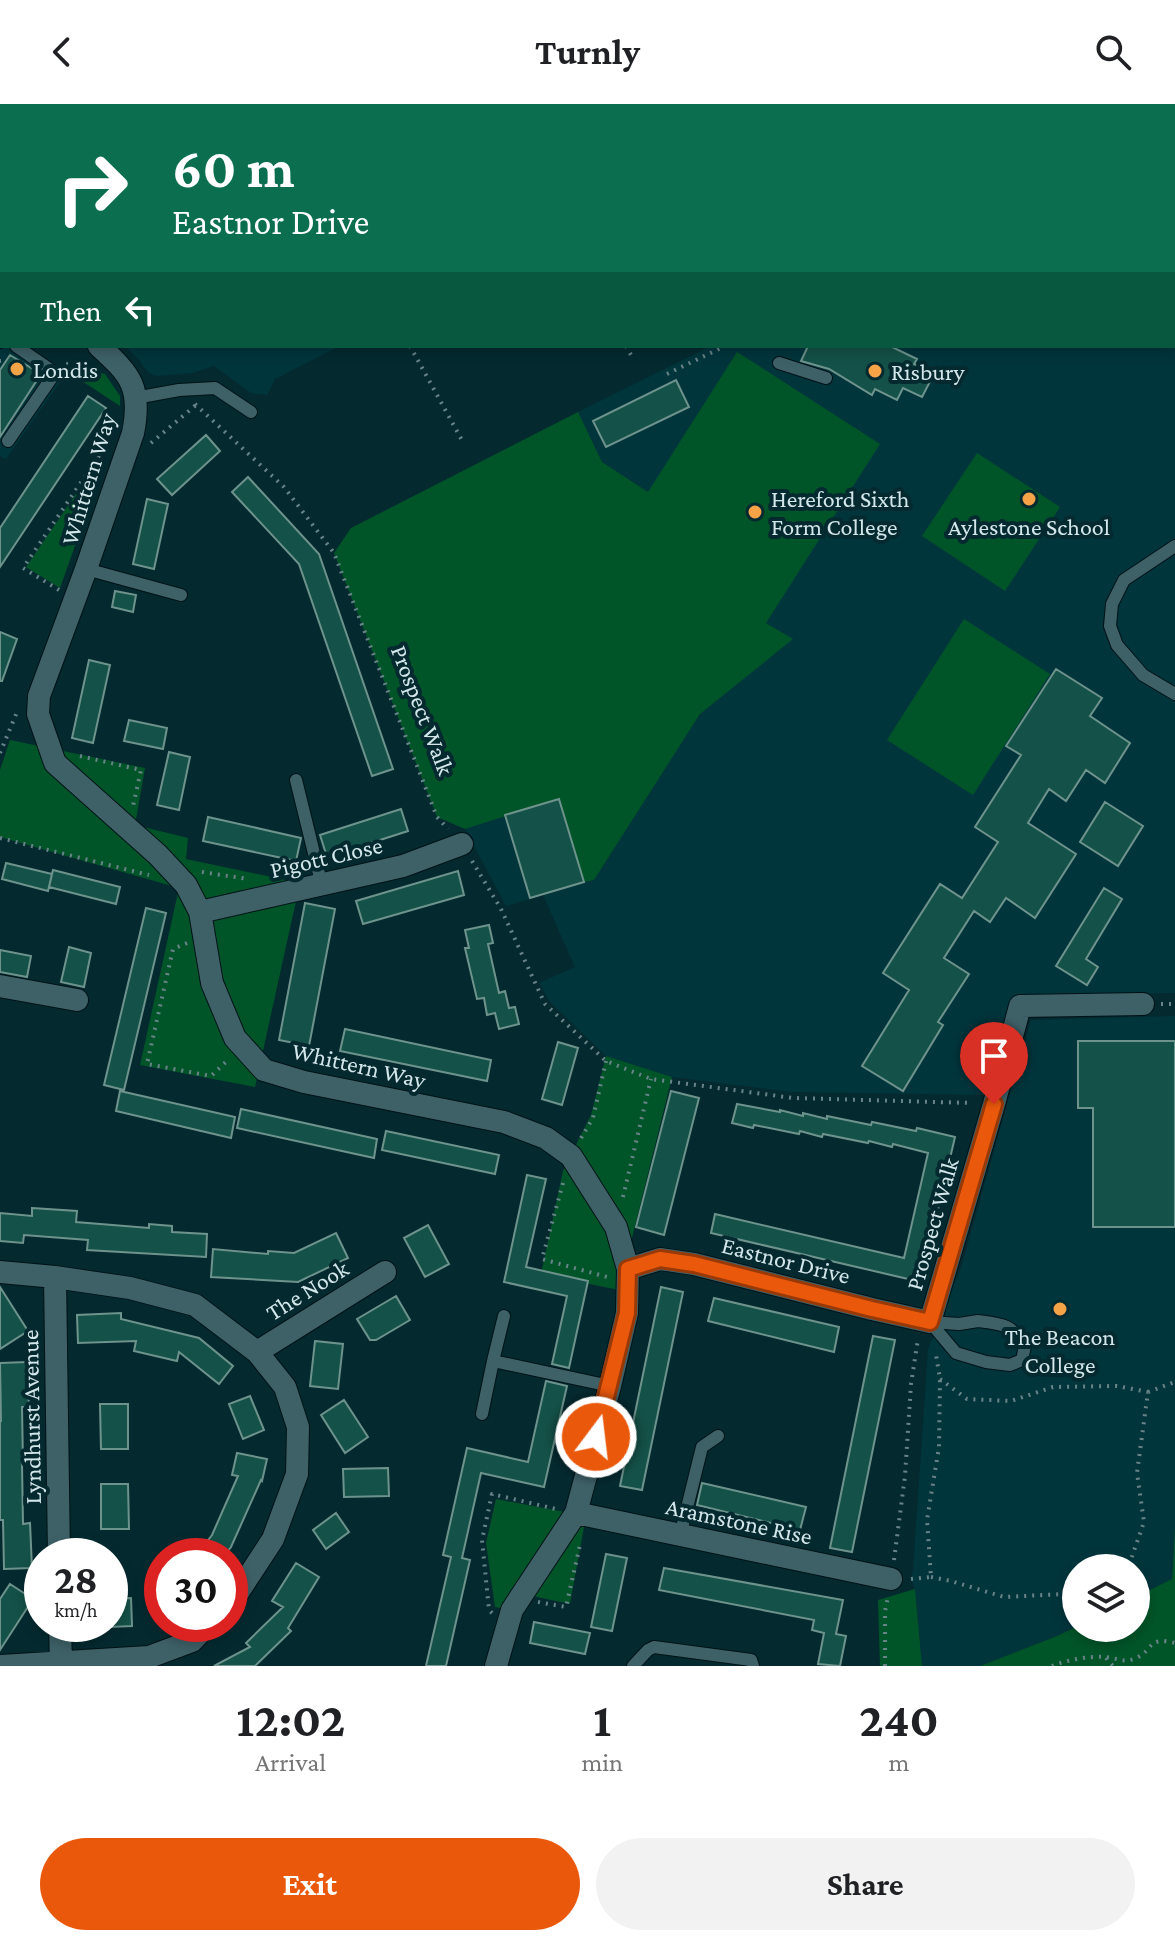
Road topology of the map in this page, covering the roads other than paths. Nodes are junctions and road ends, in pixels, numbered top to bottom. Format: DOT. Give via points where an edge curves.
graph roads {
  1 [pos="19,348"];
  2 [pos="101,348"];
  3 [pos="779,363"];
  4 [pos="826,378"];
  5 [pos="135,398"];
  6 [pos="251,412"];
  7 [pos="8,441"];
  8 [pos="1175,546"];
  9 [pos="86,569"];
  10 [pos="181,595"];
  11 [pos="1175,694"];
  12 [pos="296,780"];
  13 [pos="462,844"];
  14 [pos="322,886"];
  15 [pos="200,912"];
  16 [pos="0,986"];
  17 [pos="77,1000"];
  18 [pos="1143,1004"];
  19 [pos="0,1272"];
  20 [pos="385,1272"];
  21 [pos="628,1276"];
  22 [pos="55,1277"];
  23 [pos="504,1316"];
  24 [pos="926,1321"];
  25 [pos="257,1352"];
  26 [pos="493,1361"];
  27 [pos="610,1386"];
  28 [pos="482,1414"];
  29 [pos="718,1436"];
  30 [pos="581,1515"];
  31 [pos="680,1536"];
  32 [pos="59,1538"];
  33 [pos="248,1577"];
  34 [pos="891,1579"];
  35 [pos="60,1642"];
  36 [pos="189,1642"];
  37 [pos="61,1664"];
  38 [pos="0,1666"];
  39 [pos="496,1666"];
  40 [pos="633,1666"];
  41 [pos="753,1666"];
  1 -- 7 [label="lane" via="55,373"];
  2 -- 5 [label="street, Whittern Way" via="123,367"];
  3 -- 4 [label="lane"];
  5 -- 6 [label="lane" via="215,388"];
  5 -- 9 [label="street, Whittern Way" via="133,433"];
  8 -- 11 [label="lane" via="1124,580 1112,604 1110,626 1117,645 1143,675"];
  9 -- 10 [label="lane"];
  9 -- 15 [label="street, Whittern Way" via="43,682 38,714 55,763 168,866"];
  12 -- 14 [label="lane"];
  13 -- 14 [label="street, Pigott Close" via="403,866"];
  14 -- 15 [label="street, Pigott Close"];
  15 -- 21 [label="street, Whittern Way" via="212,983 235,1038 264,1070 504,1122 546,1138 571,1156 616,1227"];
  16 -- 17 [label="street"];
  18 -- 24 [label="street, Prospect Walk" via="1020,1006"];
  19 -- 22 [label="street"];
  20 -- 25 [label="street, The Nook"];
  21 -- 24 [label="street, Eastnor Drive" via="660,1259 694,1264"];
  21 -- 27 [label="street, Whittern Way" via="627,1313"];
  22 -- 25 [label="street" via="195,1305"];
  22 -- 32 [label="street, Lyndhurst Avenue"];
  23 -- 26 [label="lane"];
  24 -- 24 [label="lane" via="1004,1324 1025,1346 1022,1360 1010,1365 956,1353"];
  25 -- 33 [label="street" via="285,1387 298,1427 297,1474 273,1539"];
  26 -- 27 [label="lane"];
  26 -- 28 [label="lane"];
  27 -- 30 [label="street, Whittern Way"];
  29 -- 31 [label="lane" via="702,1447"];
  30 -- 31 [label="street, Aramstone Rise"];
  30 -- 39 [label="street, Whittern Way" via="512,1610"];
  31 -- 34 [label="street, Aramstone Rise"];
  35 -- 37 [label="street"];
  36 -- 37 [label="street" via="149,1657"];
  37 -- 38 [label="street"];
  40 -- 41 [label="lane" via="654,1647 751,1660"];
}
